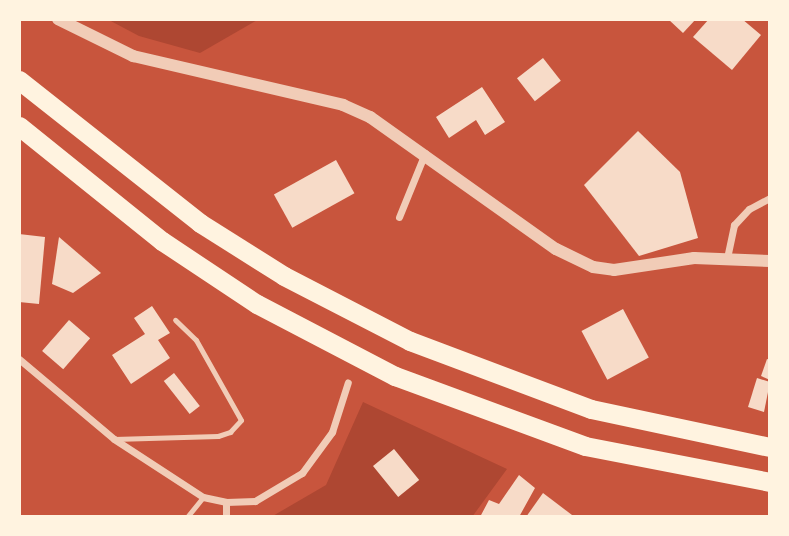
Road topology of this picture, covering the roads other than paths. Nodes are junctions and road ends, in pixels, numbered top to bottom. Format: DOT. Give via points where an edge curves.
graph roads {
  1 [pos="58,19"];
  2 [pos="19,80"];
  3 [pos="19,126"];
  4 [pos="425,152"];
  5 [pos="770,198"];
  6 [pos="399,217"];
  7 [pos="727,258"];
  8 [pos="770,261"];
  9 [pos="175,320"];
  10 [pos="19,359"];
  11 [pos="348,382"];
  12 [pos="114,439"];
  13 [pos="770,447"];
  14 [pos="770,482"];
  15 [pos="203,497"];
  16 [pos="226,502"];
  17 [pos="187,517"];
  18 [pos="226,517"];
  1 -- 4 [label="street" via="133,56 343,105"];
  2 -- 13 [label="highway" via="200,223 410,341 469,367 591,409"];
  3 -- 14 [label="highway" via="162,241 316,337 395,376 585,446"];
  4 -- 6 [label="street"];
  4 -- 7 [label="street" via="556,249 593,267 614,270"];
  5 -- 7 [label="street" via="749,209 734,225"];
  7 -- 8 [label="street"];
  9 -- 12 [label="lane" via="196,340 241,420 230,432 218,436"];
  10 -- 12 [label="street"];
  11 -- 16 [label="street" via="332,432 302,473 255,501"];
  12 -- 15 [label="street"];
  15 -- 16 [label="street"];
  15 -- 17 [label="lane"];
  16 -- 18 [label="street"];
}
